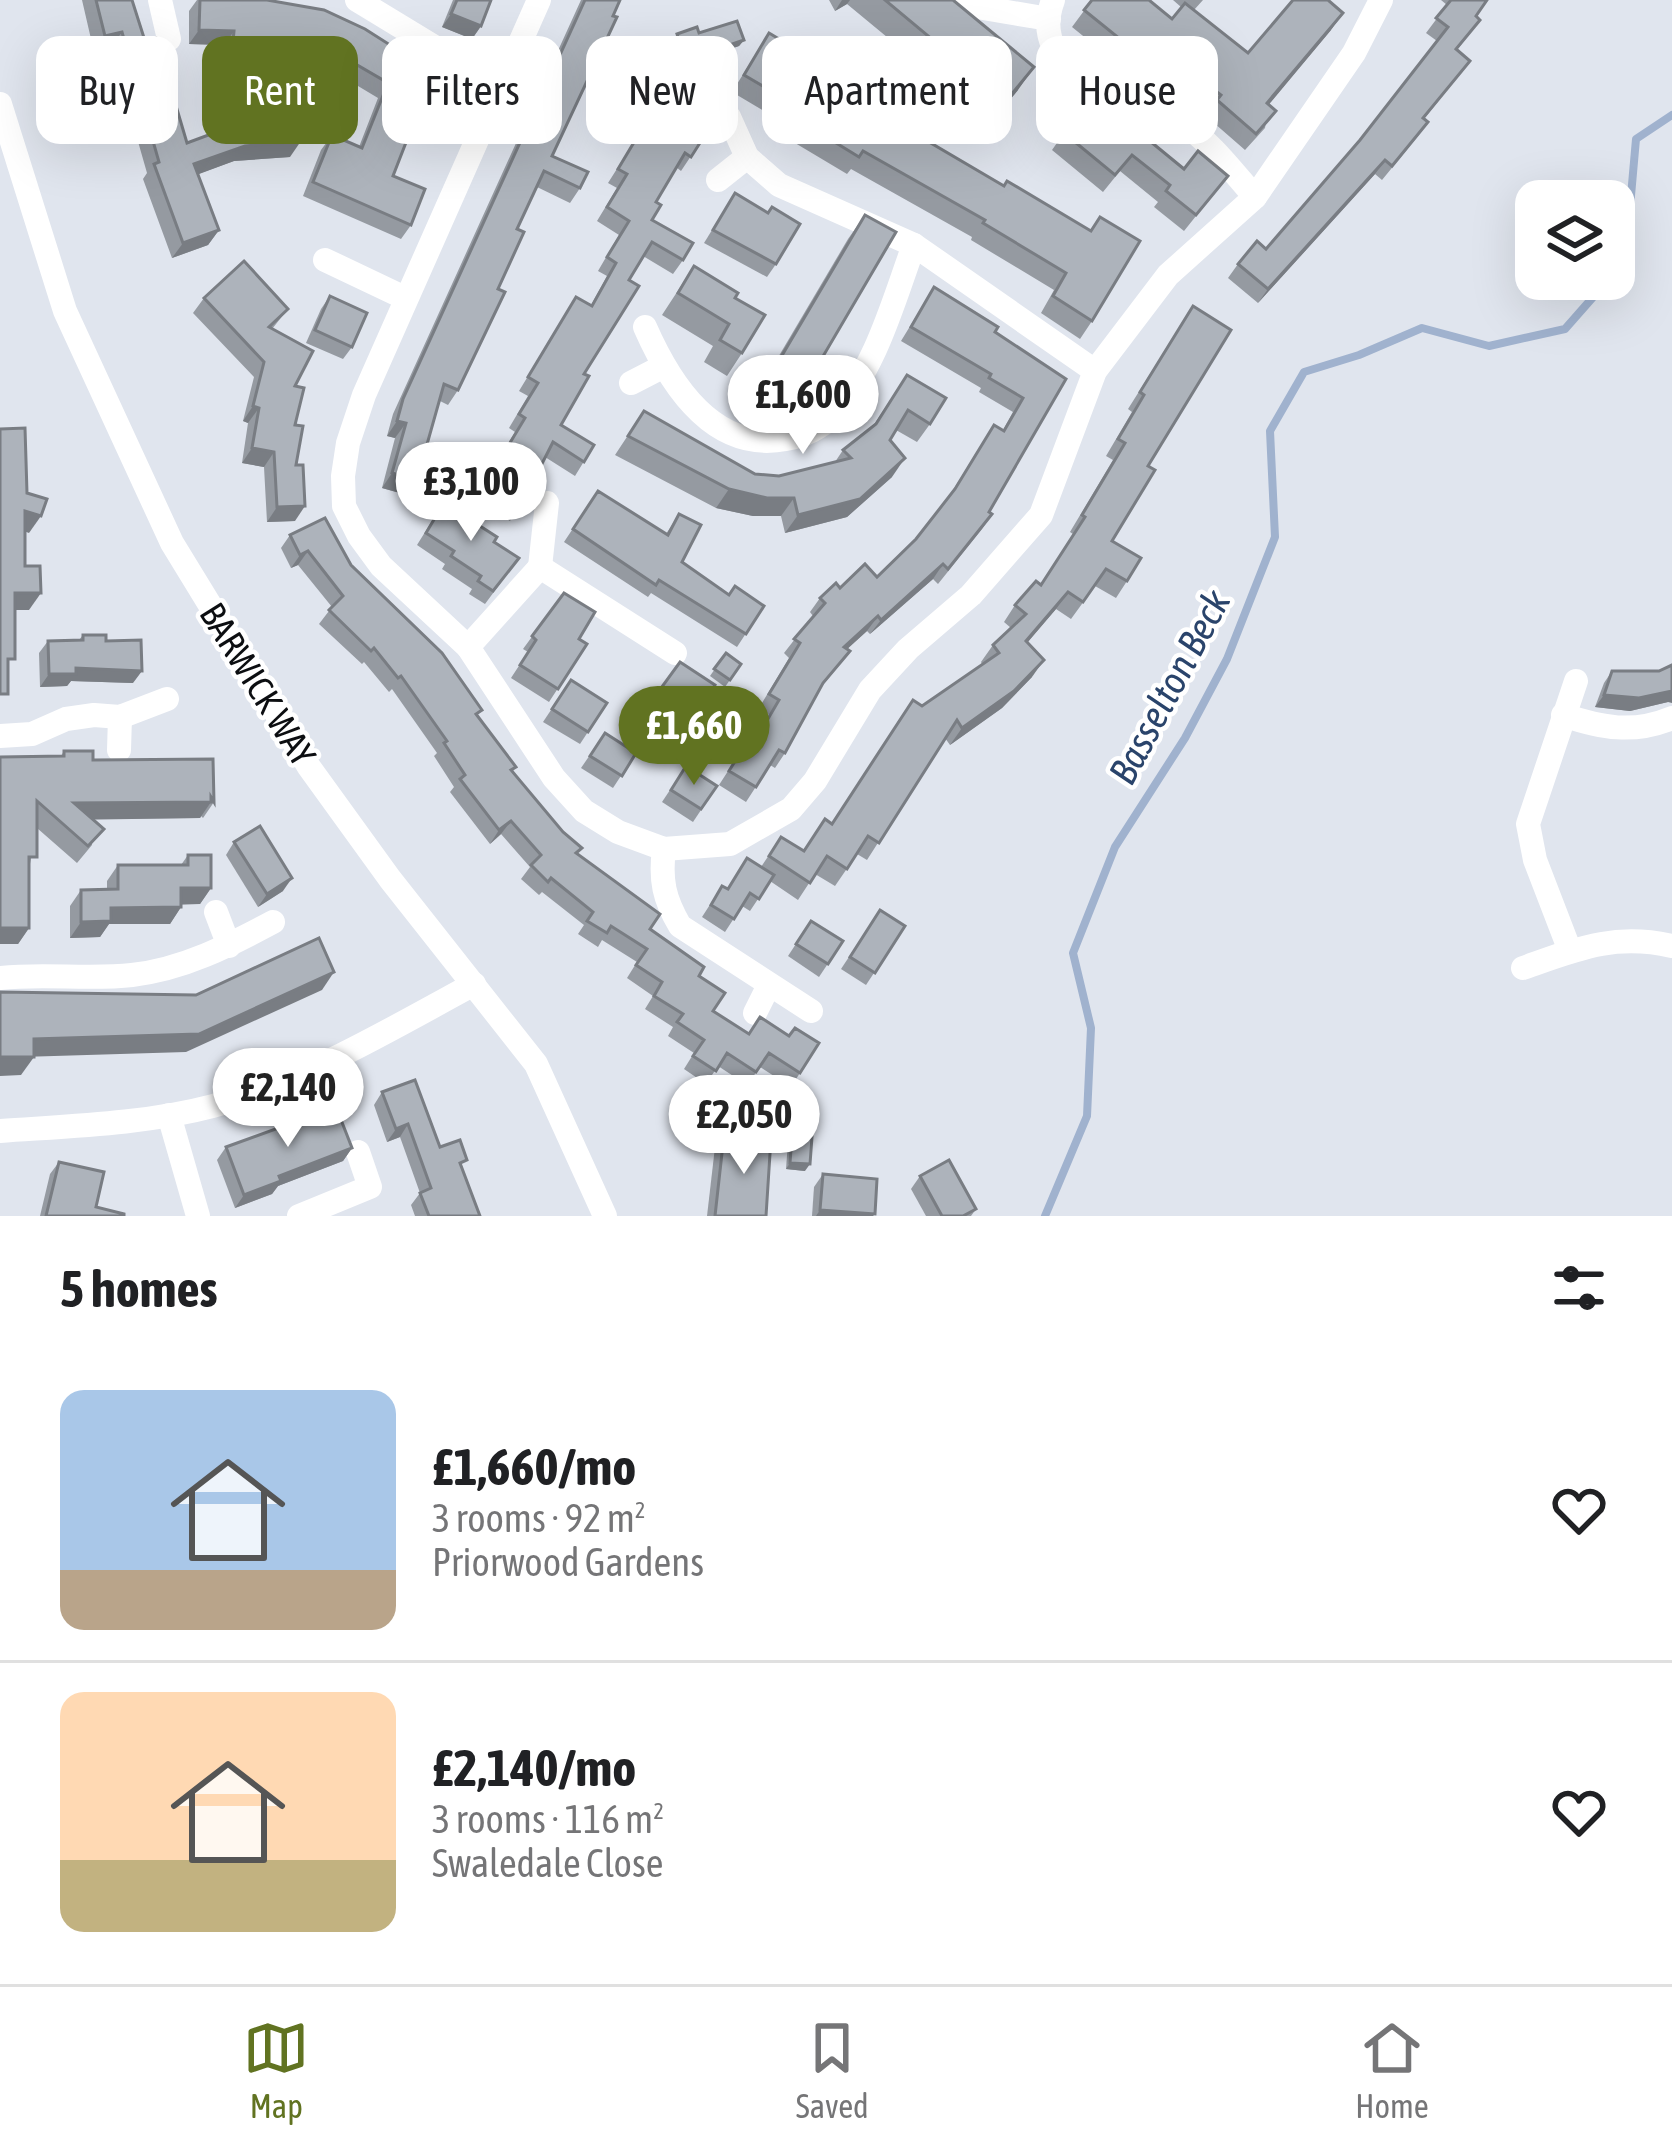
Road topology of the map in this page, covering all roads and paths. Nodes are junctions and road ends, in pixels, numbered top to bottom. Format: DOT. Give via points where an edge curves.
graph roads {
  1 [pos="160,0"];
  2 [pos="357,0"];
  3 [pos="539,0"];
  4 [pos="959,0"];
  5 [pos="1381,0"];
  6 [pos="1051,10"];
  7 [pos="168,36"];
  8 [pos="416,36"];
  9 [pos="523,36"];
  10 [pos="0,104"];
  11 [pos="738,138"];
  12 [pos="474,144"];
  13 [pos="747,158"];
  14 [pos="718,180"];
  15 [pos="1255,197"];
  16 [pos="914,245"];
  17 [pos="325,260"];
  18 [pos="405,298"];
  19 [pos="645,327"];
  20 [pos="662,367"];
  21 [pos="1095,371"];
  22 [pos="631,383"];
  23 [pos="548,503"];
  24 [pos="540,567"];
  25 [pos="468,646"];
  26 [pos="675,652"];
  27 [pos="1576,681"];
  28 [pos="167,699"];
  29 [pos="1563,715"];
  30 [pos="120,717"];
  31 [pos="1672,718"];
  32 [pos="0,736"];
  33 [pos="119,750"];
  34 [pos="664,849"];
  35 [pos="216,912"];
  36 [pos="273,922"];
  37 [pos="229,946"];
  38 [pos="1672,946"];
  39 [pos="1570,951"];
  40 [pos="1523,968"];
  41 [pos="0,978"];
  42 [pos="474,984"];
  43 [pos="768,987"];
  44 [pos="811,1011"];
  45 [pos="755,1013"];
  46 [pos="169,1114"];
  47 [pos="0,1131"];
  48 [pos="358,1152"];
  49 [pos="370,1187"];
  50 [pos="381,1214"];
  51 [pos="198,1216"];
  52 [pos="299,1216"];
  53 [pos="605,1216"];
  1 -- 7 [label="street"];
  2 -- 8 [label="street"];
  3 -- 9 [label="street"];
  4 -- 6 [label="street"];
  5 -- 15 [label="street"];
  6 -- 15 [label="street" via="1049,32 1071,68 1182,123"];
  10 -- 42 [label="street, BARWICK WAY" via="65,311 172,543 308,767"];
  11 -- 13 [label="street"];
  12 -- 18 [label="street"];
  13 -- 14 [label="street"];
  13 -- 16 [label="street" via="779,185"];
  15 -- 21 [label="street" via="1168,275"];
  16 -- 20 [label="street" via="874,352 833,416 804,435 748,440 712,423"];
  16 -- 21 [label="street"];
  17 -- 18 [label="street"];
  18 -- 25 [label="street" via="348,443 344,506 381,566"];
  19 -- 20 [label="street"];
  20 -- 22 [label="street"];
  21 -- 34 [label="street" via="1041,515 870,690 791,809 730,844"];
  23 -- 24 [label="street"];
  24 -- 25 [label="street"];
  24 -- 26 [label="street"];
  25 -- 34 [label="street" via="584,811"];
  27 -- 29 [label="street"];
  28 -- 30 [label="street"];
  29 -- 31 [label="street" via="1622,730"];
  29 -- 39 [label="street" via="1528,824"];
  30 -- 32 [label="street" via="66,719 32,734"];
  30 -- 33 [label="street"];
  34 -- 43 [label="street" via="661,878 680,926"];
  35 -- 37 [label="street"];
  36 -- 37 [label="street"];
  37 -- 41 [label="street" via="130,975"];
  38 -- 39 [label="street" via="1622,939"];
  39 -- 40 [label="street"];
  42 -- 46 [label="street" via="291,1079"];
  42 -- 53 [label="street, BARWICK WAY" via="536,1064"];
  43 -- 44 [label="street"];
  43 -- 45 [label="street"];
  46 -- 47 [label="street"];
  46 -- 51 [label="street"];
  48 -- 49 [label="street"];
  49 -- 50 [label="street"];
  49 -- 52 [label="street"];
}
